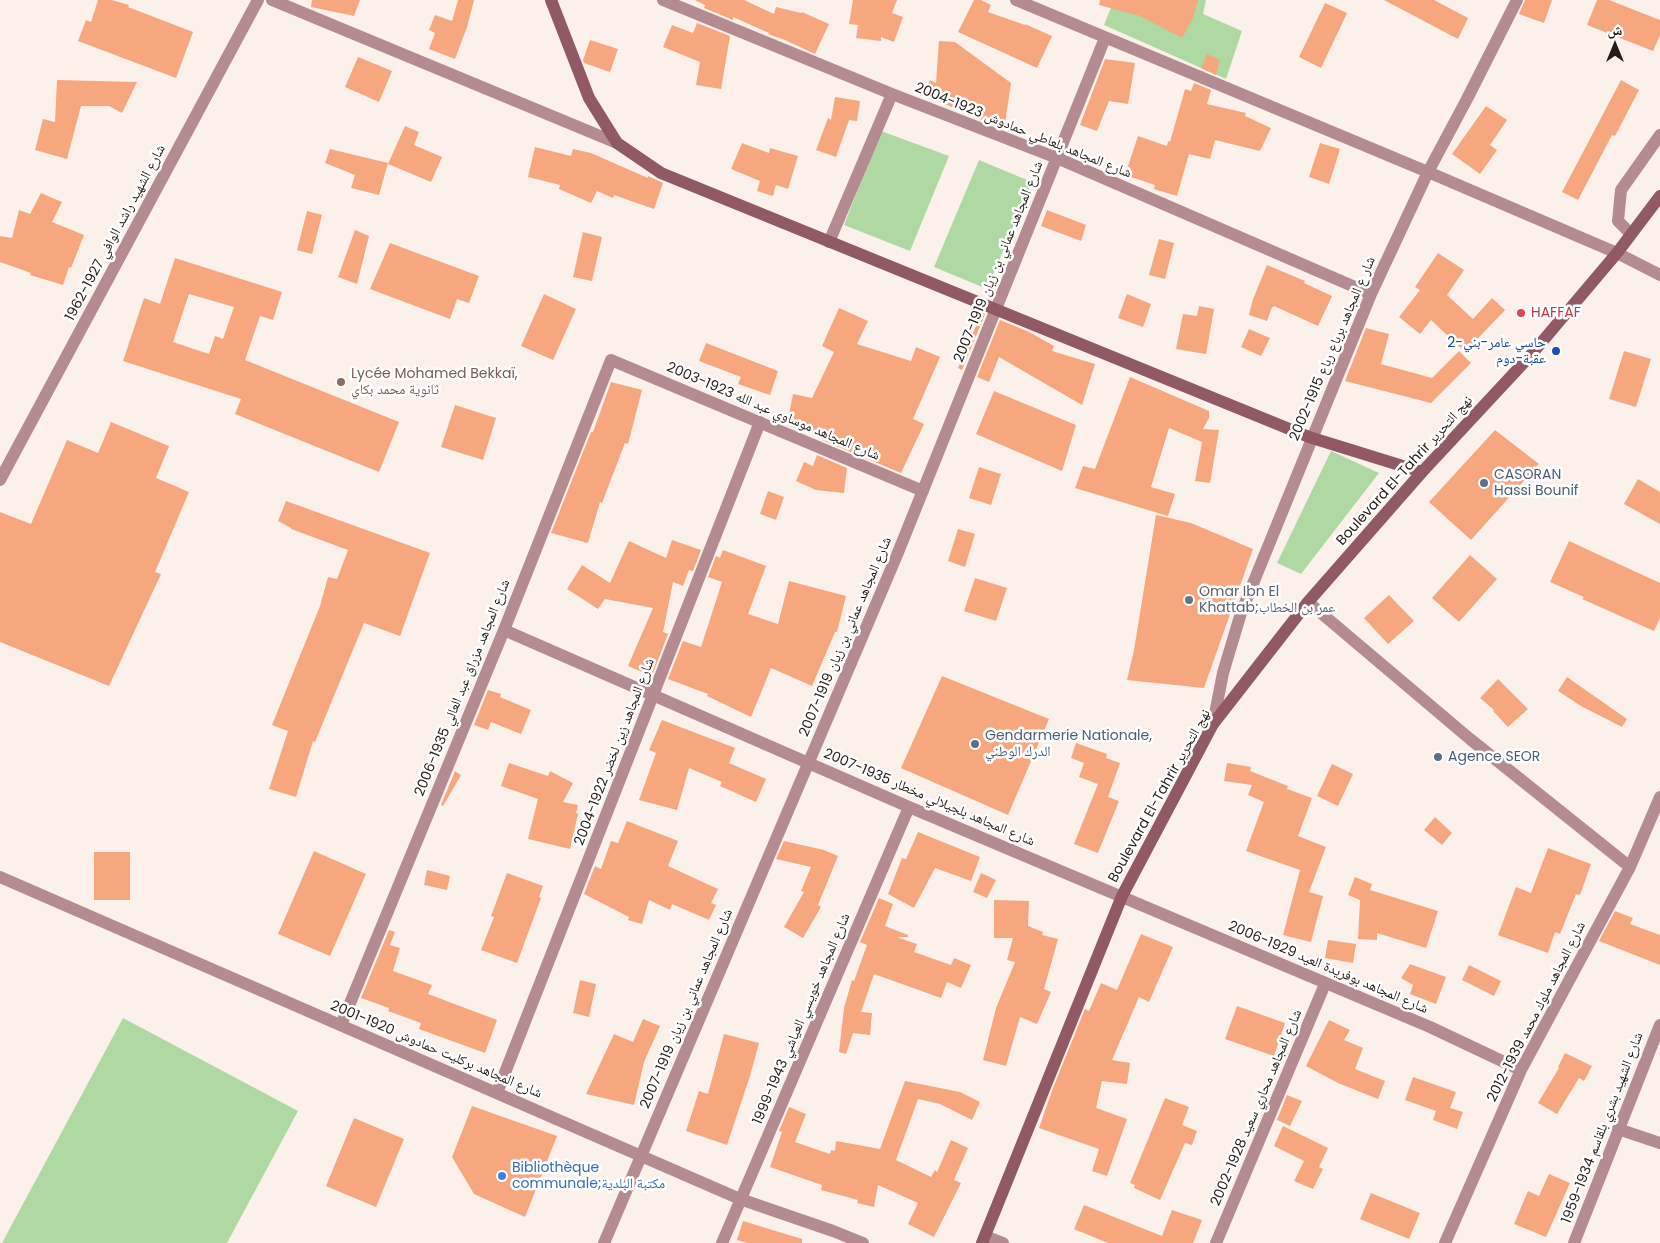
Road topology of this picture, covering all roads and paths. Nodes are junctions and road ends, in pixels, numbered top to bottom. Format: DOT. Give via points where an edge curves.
graph roads {
  1 [pos="258,0"];
  2 [pos="272,0"];
  3 [pos="551,0"];
  4 [pos="663,0"];
  5 [pos="1016,0"];
  6 [pos="1517,0"];
  7 [pos="1105,38"];
  8 [pos="892,94"];
  9 [pos="1660,136"];
  10 [pos="617,143"];
  11 [pos="1057,158"];
  12 [pos="1428,172"];
  13 [pos="1660,196"];
  14 [pos="1632,234"];
  15 [pos="829,242"];
  16 [pos="1617,253"];
  17 [pos="1660,275"];
  18 [pos="1370,294"];
  19 [pos="996,310"];
  20 [pos="610,360"];
  21 [pos="760,422"];
  22 [pos="1312,438"];
  23 [pos="1422,472"];
  24 [pos="0,480"];
  25 [pos="923,491"];
  26 [pos="1308,602"];
  27 [pos="504,630"];
  28 [pos="653,694"];
  29 [pos="1213,724"];
  30 [pos="809,763"];
  31 [pos="1660,797"];
  32 [pos="909,807"];
  33 [pos="1630,867"];
  34 [pos="0,878"];
  35 [pos="1122,896"];
  36 [pos="1325,984"];
  37 [pos="341,1025"];
  38 [pos="1660,1025"];
  39 [pos="1521,1070"];
  40 [pos="497,1093"];
  41 [pos="1618,1130"];
  42 [pos="1660,1143"];
  43 [pos="641,1156"];
  44 [pos="740,1199"];
  45 [pos="984,1239"];
  46 [pos="604,1243"];
  47 [pos="722,1243"];
  48 [pos="863,1243"];
  49 [pos="1003,1243"];
  50 [pos="1216,1243"];
  51 [pos="1445,1243"];
  52 [pos="1574,1243"];
  1 -- 24 [label="street, شارع الشهيد راشد الوافي 1927-1962"];
  2 -- 10 [label="street"];
  3 -- 10 [label="main road" via="589,98"];
  4 -- 8 [label="street, شارع المجاهد بلعاطي حمادوش 1923-2004"];
  5 -- 7 [label="street"];
  6 -- 12 [label="street, شار ع المجاهد برباع رباع 1915-2002"];
  7 -- 11 [label="street, شارع المجاهد عماني بن زيان 1919-2007"];
  7 -- 12 [label="street"];
  8 -- 11 [label="street, شارع المجاهد بلعاطي حمادوش 1923-2004"];
  8 -- 15 [label="street"];
  9 -- 14 [label="street" via="1621,190 1618,221"];
  10 -- 15 [label="main road" via="661,173"];
  11 -- 18 [label="street, شارع المجاهد بلعاطي حمادوش 1923-2004"];
  11 -- 19 [label="street, شارع المجاهد عماني بن زيان 1919-2007"];
  12 -- 16 [label="street"];
  12 -- 18 [label="street, شار ع المجاهد برباع رباع 1915-2002"];
  13 -- 14 [label="main road, Boulevard El-Tahrir نهج التحرير"];
  14 -- 16 [label="main road, Boulevard El-Tahrir نهج التحرير"];
  15 -- 19 [label="main road"];
  16 -- 17 [label="street"];
  16 -- 23 [label="main road, Boulevard El-Tahrir نهج التحرير" via="1530,356"];
  18 -- 22 [label="street, شار ع المجاهد برباع رباع 1915-2002"];
  19 -- 22 [label="main road"];
  19 -- 25 [label="street, شارع المجاهد عماني بن زيان 1919-2007"];
  20 -- 21 [label="street, شارع المجاهد موساوي عبد الله 1923-2003"];
  20 -- 27 [label="street, شارع المجاهد مزراق عبد العالي 1935-2006"];
  21 -- 25 [label="street, شارع المجاهد موساوي عبد الله 1923-2003"];
  21 -- 28 [label="street, شارع المجاهد زين لخضر 1922-2004"];
  22 -- 23 [label="main road"];
  22 -- 29 [label="street, شار ع المجاهد برباع رباع 1915-2002" via="1241,613 1222,673"];
  23 -- 26 [label="main road, Boulevard El-Tahrir نهج التحرير"];
  25 -- 30 [label="street, شارع المجاهد عماني بن زيان 1919-2007"];
  26 -- 29 [label="main road, Boulevard El-Tahrir نهج التحرير"];
  26 -- 33 [label="street" via="1470,739"];
  27 -- 28 [label="street, شارع المجاهد بلجيلالي مخطار 1935-2007"];
  27 -- 37 [label="street, شارع المجاهد مزراق عبد العالي 1935-2006"];
  28 -- 30 [label="street, شارع المجاهد بلجيلالي مخطار 1935-2007"];
  28 -- 40 [label="street, شارع المجاهد زين لخضر 1922-2004"];
  29 -- 35 [label="main road, Boulevard El-Tahrir نهج التحرير"];
  30 -- 32 [label="street, شارع المجاهد بلجيلالي مخطار 1935-2007"];
  30 -- 43 [label="street, شارع المجاهد عماني بن زيان 1919-2007"];
  31 -- 33 [label="street, شارع المجاهد ملوك محمد 1939-2012"];
  32 -- 35 [label="street, شارع المجاهد بلجيلالي مخطار 1935-2007"];
  32 -- 44 [label="street, شارع المجاهد خويسي العياشي 1943-1999"];
  33 -- 39 [label="street, شارع المجاهد ملوك محمد 1939-2012"];
  34 -- 37 [label="street, شارع المجاهد بركليت حمادوش 1920-2001"];
  35 -- 36 [label="street, شارع المجاهد بوفريدة العيد 1929-2006"];
  35 -- 45 [label="main road, Boulevard El-Tahrir نهج التحرير"];
  36 -- 39 [label="street, شارع المجاهد بوفريدة العيد 1929-2006" via="1430,1027"];
  36 -- 50 [label="street, شارع المجاهد محاري سعيد 1928-2002"];
  37 -- 40 [label="street, شارع المجاهد بركليت حمادوش 1920-2001"];
  38 -- 41 [label="street, شارع الشهيد بشري بلقاسم 1934-1959"];
  39 -- 51 [label="street, شارع المجاهد ملوك محمد 1939-2012"];
  40 -- 43 [label="street, شارع المجاهد بركليت حمادوش 1920-2001"];
  41 -- 42 [label="street"];
  41 -- 52 [label="street, شارع الشهيد بشري بلقاسم 1934-1959"];
  43 -- 44 [label="street, شارع المجاهد بركليت حمادوش 1920-2001"];
  43 -- 46 [label="street, شارع المجاهد عماني بن زيان 1919-2007"];
  44 -- 47 [label="street, شارع المجاهد خويسي العياشي 1943-1999"];
  44 -- 48 [label="street, شارع المجاهد بركليت حمادوش 1920-2001"];
  45 -- 49 [label="street"];
}
